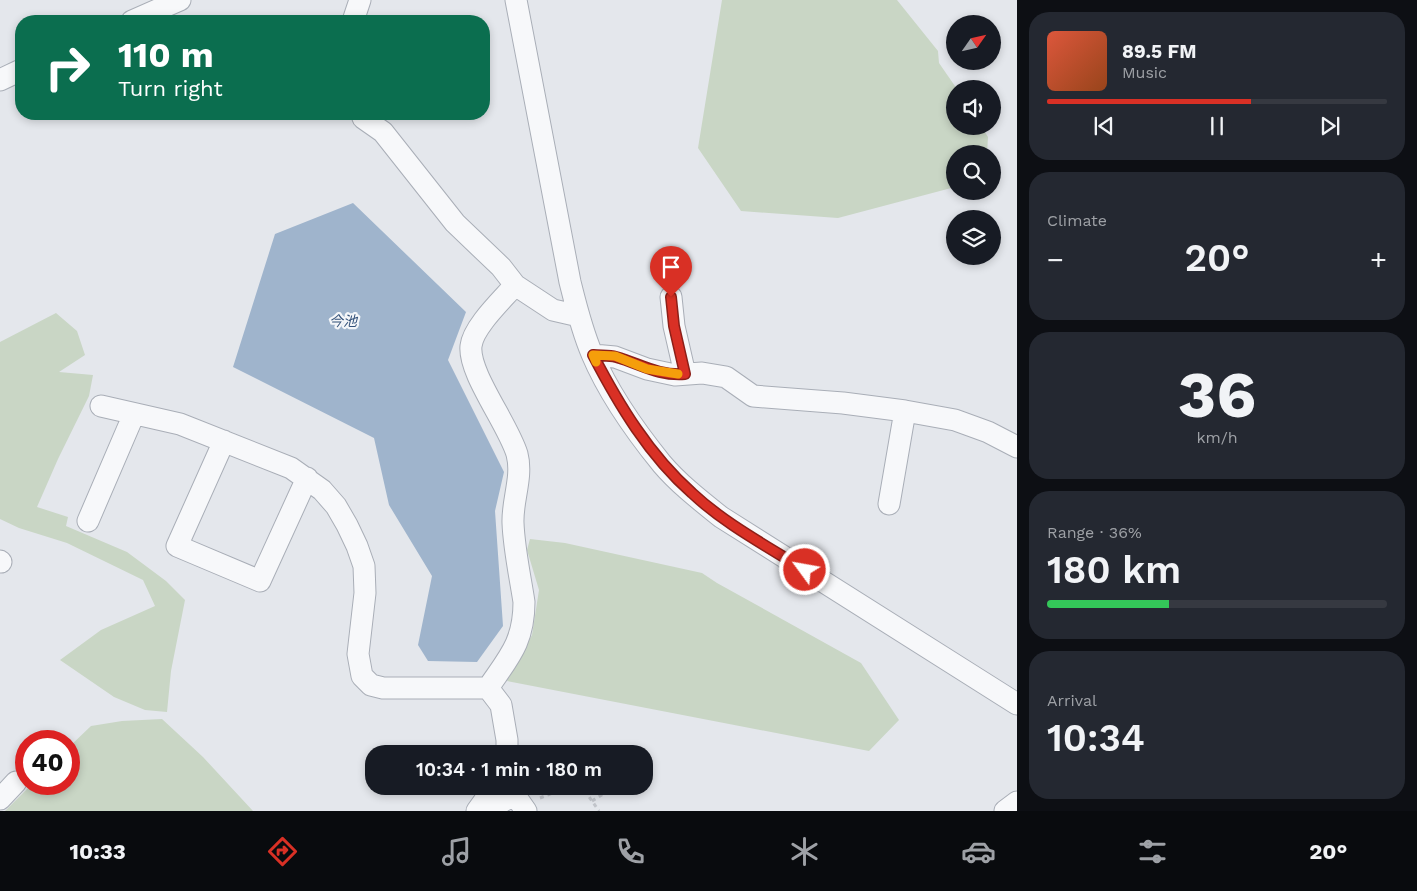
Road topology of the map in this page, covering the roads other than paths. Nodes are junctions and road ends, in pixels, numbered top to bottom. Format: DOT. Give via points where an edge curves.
graph roads {
  1 [pos="180,0"];
  2 [pos="360,0"];
  3 [pos="516,0"];
  4 [pos="146,15"];
  5 [pos="355,15"];
  6 [pos="15,73"];
  7 [pos="0,80"];
  8 [pos="365,120"];
  9 [pos="515,285"];
  10 [pos="671,297"];
  11 [pos="579,316"];
  12 [pos="593,355"];
  13 [pos="685,374"];
  14 [pos="101,406"];
  15 [pos="905,411"];
  16 [pos="134,414"];
  17 [pos="224,442"];
  18 [pos="1017,447"];
  19 [pos="307,478"];
  20 [pos="889,504"];
  21 [pos="88,521"];
  22 [pos="488,688"];
  23 [pos="501,704"];
  24 [pos="1017,704"];
  25 [pos="507,745"];
  26 [pos="521,745"];
  27 [pos="15,783"];
  28 [pos="514,796"];
  29 [pos="0,799"];
  30 [pos="1017,802"];
  31 [pos="477,811"];
  32 [pos="487,811"];
  33 [pos="1004,811"];
  1 -- 4 [label="street"];
  2 -- 5 [label="street"];
  3 -- 11 [label="street"];
  6 -- 7 [label="street"];
  8 -- 9 [label="street" via="383,132 455,223"];
  9 -- 11 [label="street" via="553,310"];
  9 -- 22 [label="street" via="477,329 471,345 471,359 517,456 519,482 513,522 524,615 520,636"];
  10 -- 13 [label="street"];
  11 -- 12 [label="street"];
  12 -- 13 [label="street" via="615,356 647,369"];
  12 -- 24 [label="street" via="640,434 663,465 692,494 721,517"];
  13 -- 15 [label="street" via="726,377 753,396"];
  14 -- 16 [label="street"];
  15 -- 18 [label="street" via="955,420"];
  15 -- 20 [label="street"];
  16 -- 17 [label="street" via="180,424"];
  16 -- 21 [label="street"];
  17 -- 19 [label="street" via="291,468"];
  17 -- 19 [label="street" via="177,546 260,581"];
  19 -- 22 [label="street" via="336,506 364,566 365,593 358,654 362,676 371,685 383,688"];
  22 -- 23 [label="street"];
  23 -- 25 [label="street"];
  23 -- 26 [label="street" via="513,717"];
  27 -- 29 [label="street"];
  28 -- 31 [label="street"];
  28 -- 32 [label="street"];
  30 -- 33 [label="street"];
}
